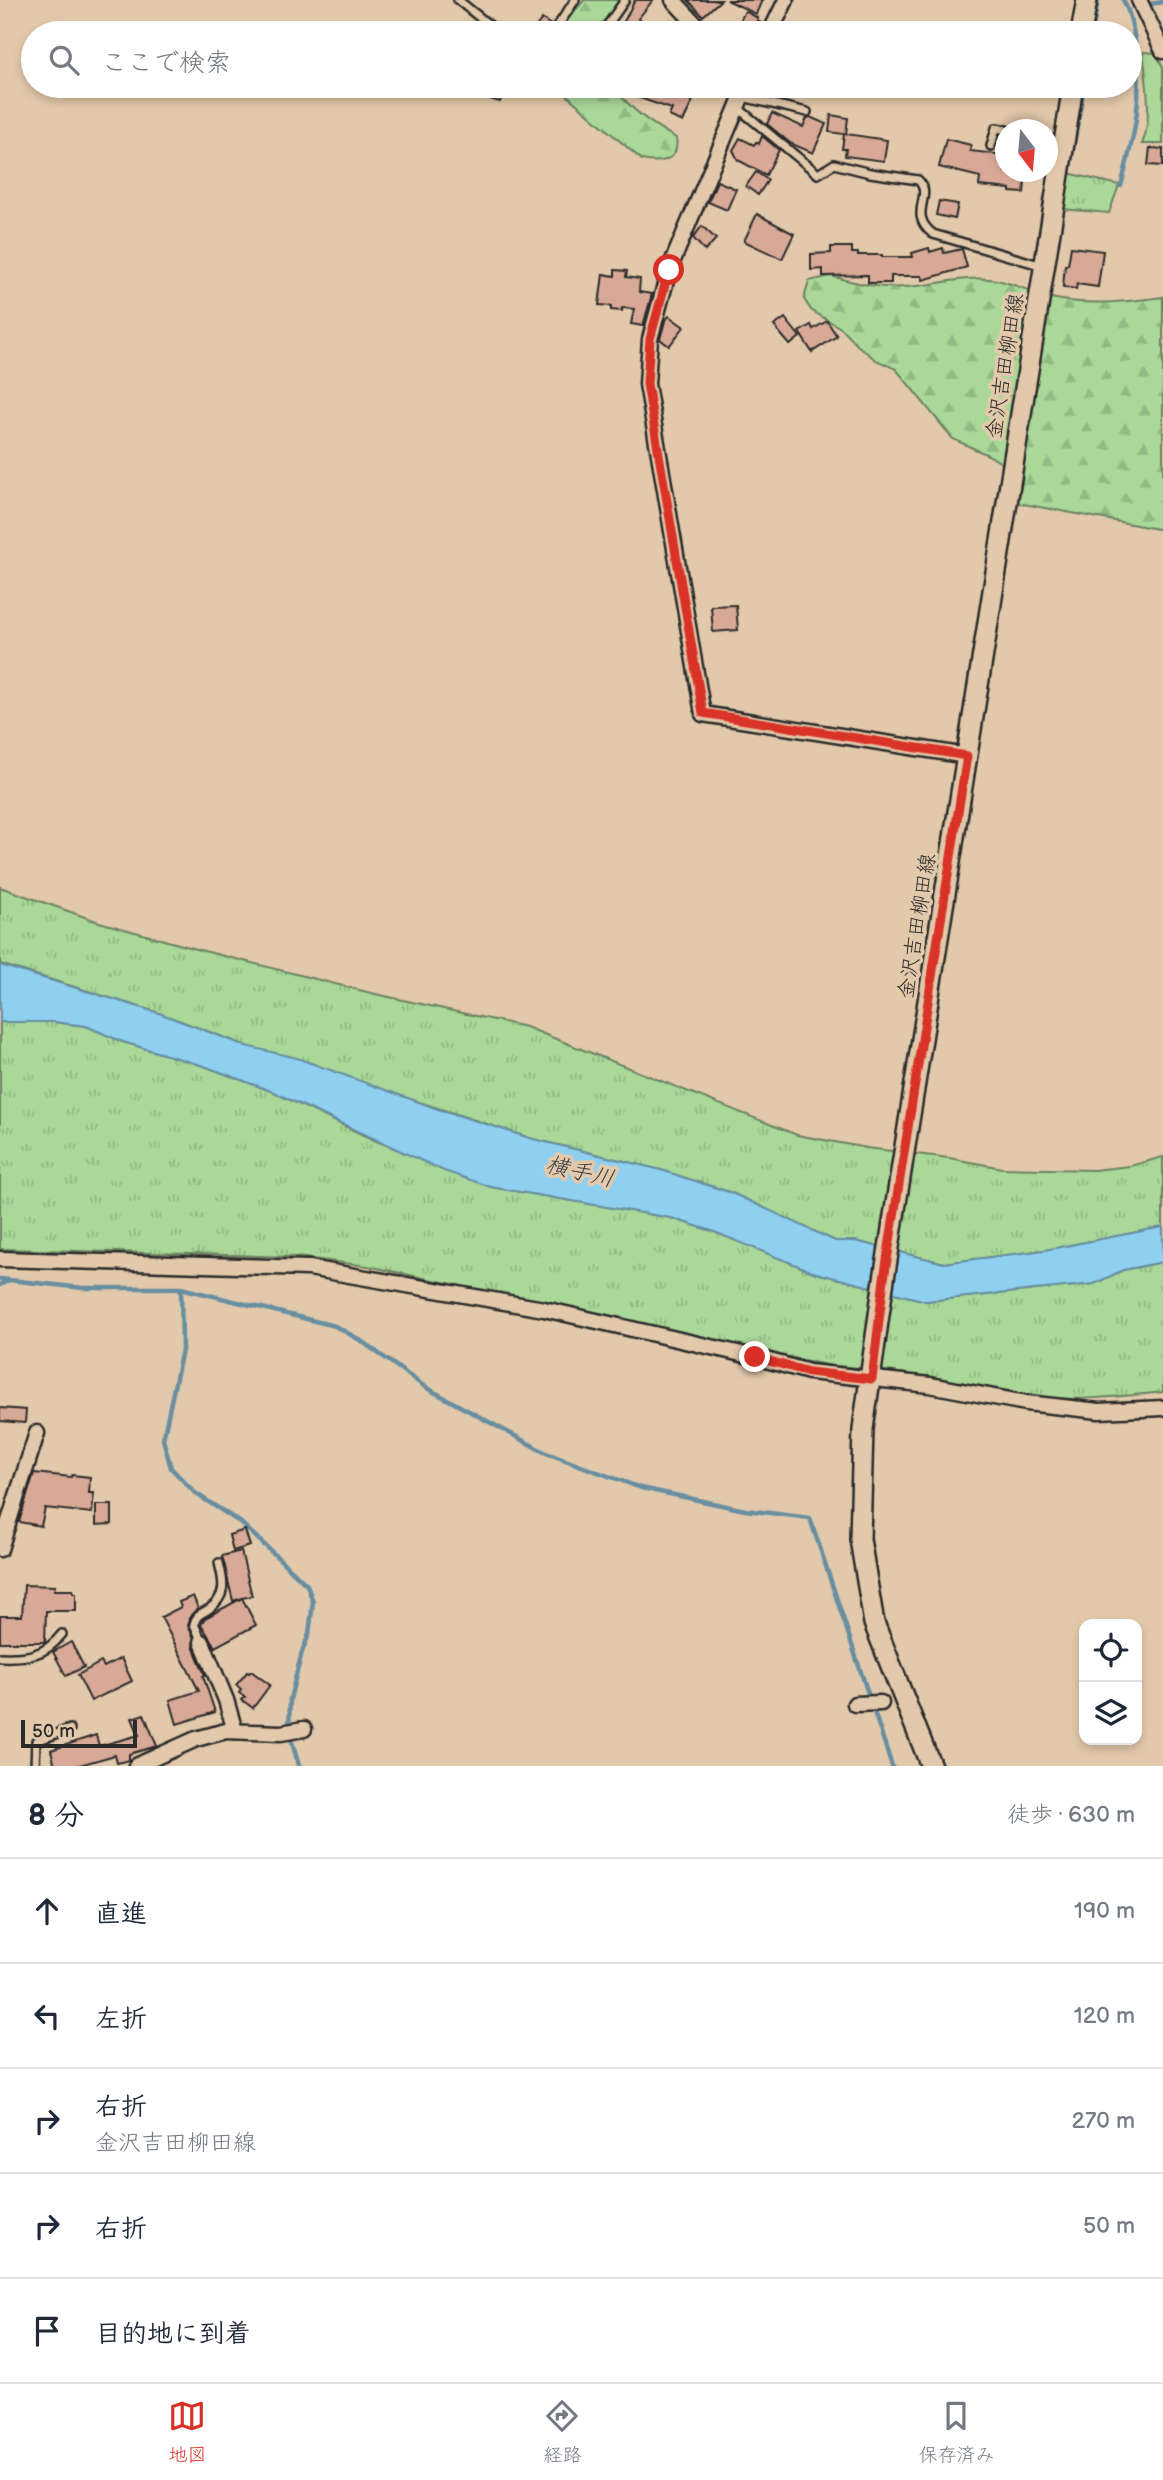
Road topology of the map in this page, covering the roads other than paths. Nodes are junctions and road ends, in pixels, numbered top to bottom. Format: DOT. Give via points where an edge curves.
graph roads {
  1 [pos="458,0"];
  2 [pos="575,0"];
  3 [pos="625,0"];
  4 [pos="673,0"];
  5 [pos="786,0"];
  6 [pos="1087,0"];
  7 [pos="1139,0"];
  8 [pos="484,21"];
  9 [pos="560,21"];
  10 [pos="610,21"];
  11 [pos="693,21"];
  12 [pos="776,21"];
  13 [pos="1083,21"];
  14 [pos="1163,51"];
  15 [pos="742,98"];
  16 [pos="743,98"];
  17 [pos="746,98"];
  18 [pos="1069,98"];
  19 [pos="807,112"];
  20 [pos="995,132"];
  21 [pos="1058,135"];
  22 [pos="991,146"];
  23 [pos="1052,182"];
  24 [pos="1044,266"];
  25 [pos="967,756"];
  26 [pos="0,1259"];
  27 [pos="872,1379"];
  28 [pos="1163,1408"];
  29 [pos="37,1433"];
  30 [pos="0,1549"];
  31 [pos="219,1563"];
  32 [pos="62,1634"];
  33 [pos="202,1642"];
  34 [pos="0,1657"];
  35 [pos="881,1703"];
  36 [pos="855,1704"];
  37 [pos="70,1729"];
  38 [pos="304,1729"];
  39 [pos="235,1731"];
  40 [pos="35,1766"];
  41 [pos="136,1766"];
  42 [pos="931,1766"];
  1 -- 8 [label="lane"];
  2 -- 9 [label="lane"];
  3 -- 10 [label="lane"];
  4 -- 11 [label="street"];
  5 -- 12 [label="street"];
  6 -- 13 [label="main road"];
  7 -- 14 [label="street"];
  15 -- 25 [label="street" via="669,270 650,339 647,384 703,713"];
  16 -- 24 [label="lane" via="818,174 834,163 918,180 923,191 920,218 933,234"];
  17 -- 19 [label="lane"];
  18 -- 21 [label="main road, 金沢吉田柳田線"];
  20 -- 22 [label="lane"];
  23 -- 24 [label="main road, 金沢吉田柳田線"];
  24 -- 25 [label="main road, 金沢吉田柳田線"];
  25 -- 27 [label="main road, 金沢吉田柳田線"];
  26 -- 27 [label="street" via="309,1268 544,1309 809,1372"];
  27 -- 28 [label="street" via="1026,1404 1099,1411"];
  27 -- 42 [label="main road, 金沢吉田柳田線" via="863,1429 860,1539 874,1623"];
  29 -- 30 [label="street"];
  31 -- 33 [label="lane" via="224,1591 220,1600 197,1615 194,1624"];
  32 -- 34 [label="lane" via="52,1647 31,1656"];
  33 -- 39 [label="street"];
  35 -- 36 [label="street"];
  37 -- 40 [label="lane" via="36,1741"];
  38 -- 39 [label="street"];
  39 -- 41 [label="street" via="196,1739"];
}
